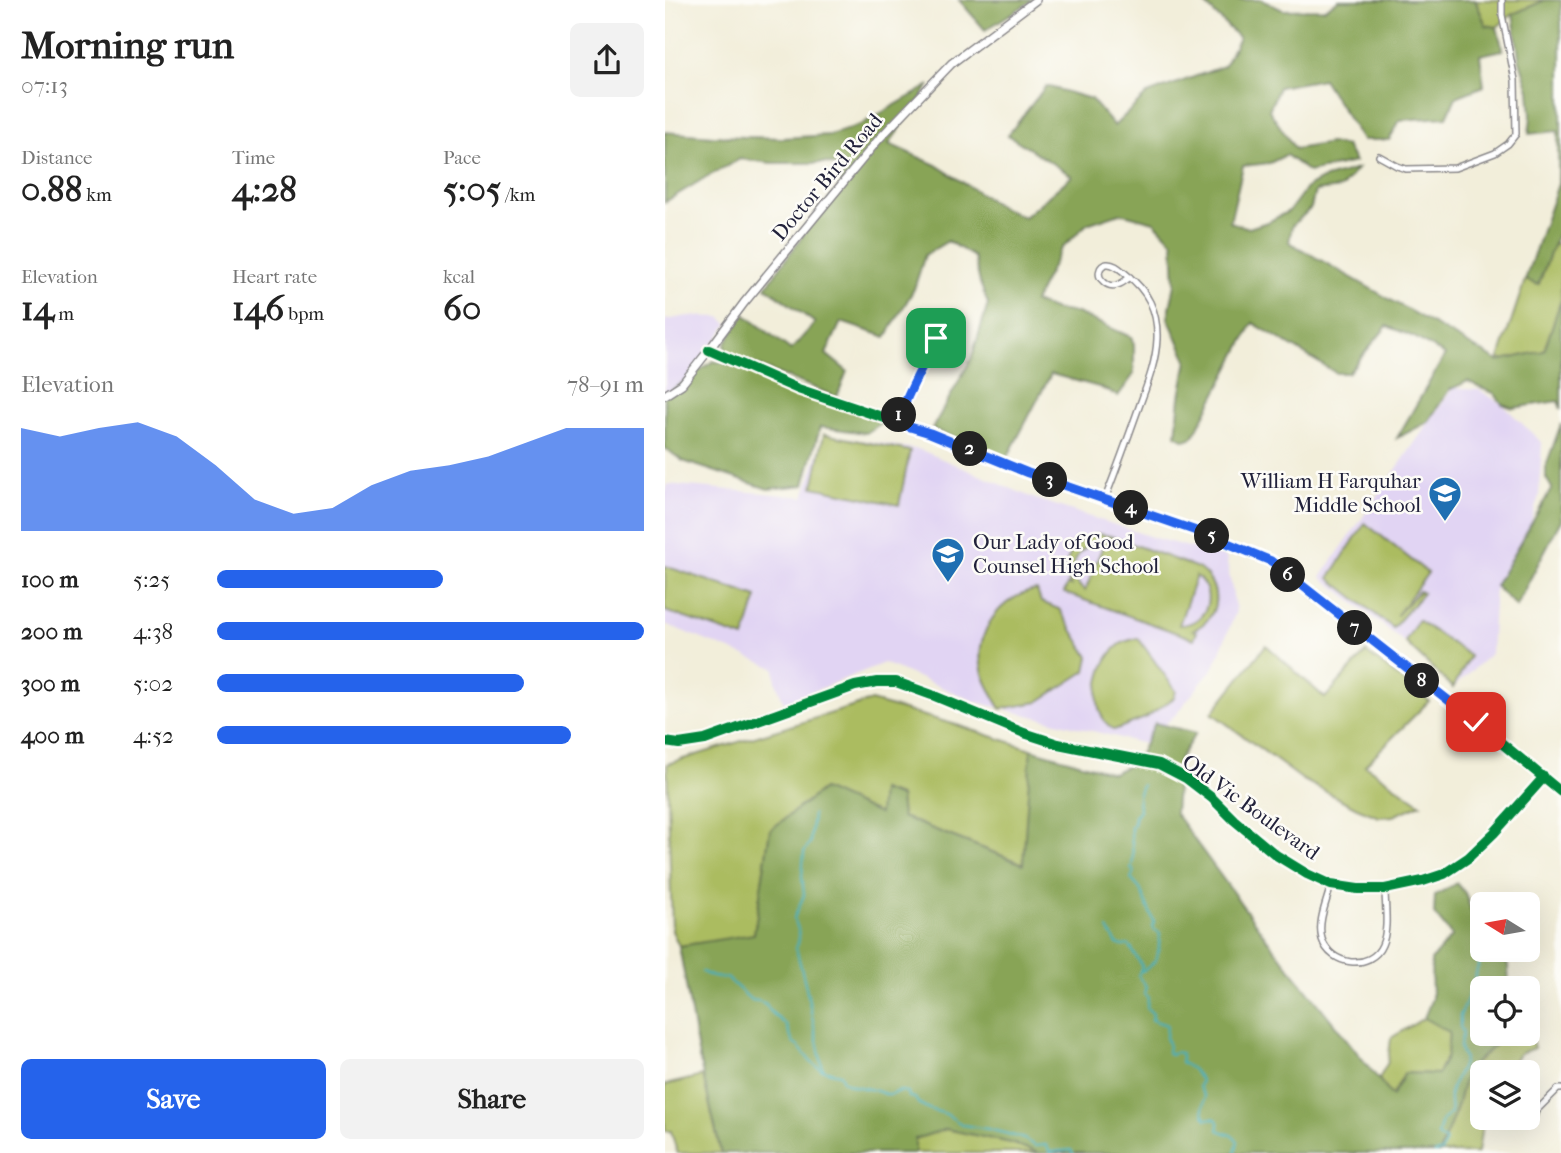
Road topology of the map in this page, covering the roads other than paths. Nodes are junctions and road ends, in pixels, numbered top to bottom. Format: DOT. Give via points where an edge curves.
graph roads {
  1 [pos="1036,0"];
  2 [pos="1502,0"];
  3 [pos="1379,156"];
  4 [pos="1130,277"];
  5 [pos="936,311"];
  6 [pos="709,350"];
  7 [pos="665,395"];
  8 [pos="897,423"];
  9 [pos="1105,499"];
  10 [pos="665,742"];
  11 [pos="1544,777"];
  12 [pos="1561,792"];
  13 [pos="1331,885"];
  14 [pos="1385,889"];
  15 [pos="1561,1089"];
  16 [pos="1540,1107"];
  1 -- 6 [label="main road, Doctor Bird Road" via="952,63 879,139"];
  2 -- 3 [label="street" via="1515,80 1516,134 1495,153 1455,168 1406,169"];
  4 -- 4 [label="street" via="1109,264 1100,268 1104,283 1120,285"];
  4 -- 9 [label="street" via="1150,302 1156,346 1149,380"];
  5 -- 8 [label="street" via="936,338"];
  6 -- 7 [label="main road, Doctor Bird Road" via="682,384"];
  6 -- 8 [label="street" via="797,390"];
  8 -- 9 [label="street"];
  9 -- 11 [label="street" via="1271,561"];
  10 -- 13 [label="street, Old Vic Boulevard" via="705,740 855,685 896,682 1058,744 1159,764 1212,798 1276,855"];
  11 -- 12 [label="street"];
  11 -- 14 [label="street, Old Vic Boulevard" via="1468,858 1444,874"];
  13 -- 14 [label="street, Old Vic Boulevard"];
  13 -- 14 [label="street" via="1321,922 1322,940 1331,954 1346,962 1375,955 1383,943"];
  15 -- 16 [label="street"];
}
